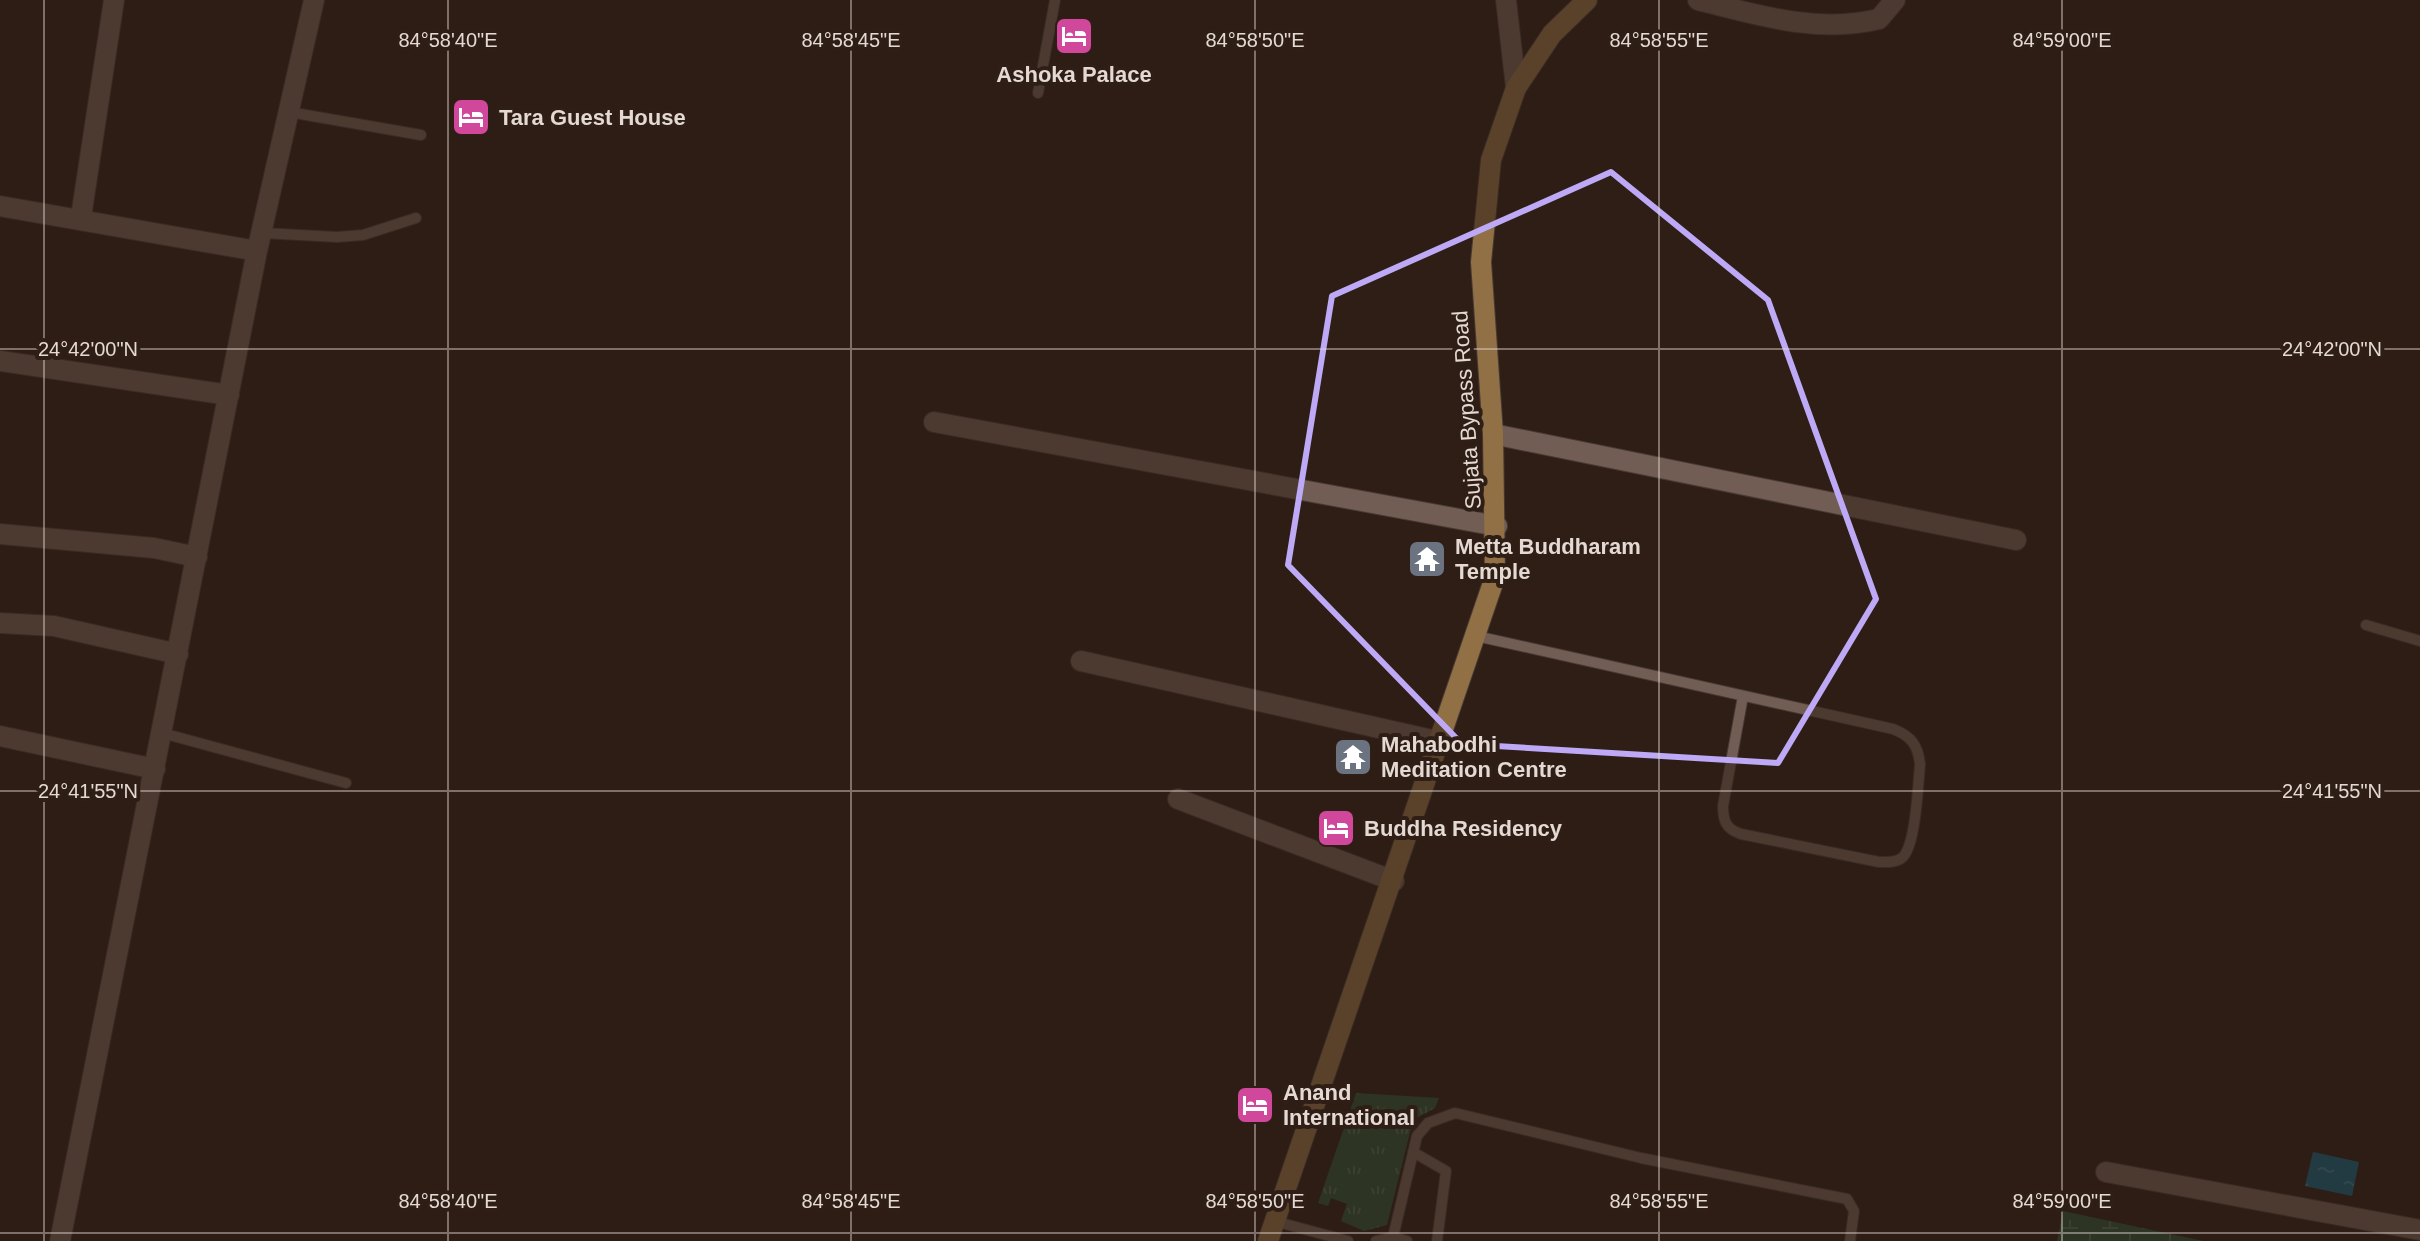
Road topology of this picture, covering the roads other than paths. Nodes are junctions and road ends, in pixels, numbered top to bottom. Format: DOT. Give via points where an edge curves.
graph roads {
  1 [pos="114,0"];
  2 [pos="314,0"];
  3 [pos="1055,0"];
  4 [pos="1506,0"];
  5 [pos="1587,0"];
  6 [pos="1698,0"];
  7 [pos="1895,0"];
  8 [pos="1516,88"];
  9 [pos="1038,93"];
  10 [pos="289,112"];
  11 [pos="421,135"];
  12 [pos="0,206"];
  13 [pos="81,217"];
  14 [pos="416,218"];
  15 [pos="260,242"];
  16 [pos="0,361"];
  17 [pos="229,395"];
  18 [pos="934,422"];
  19 [pos="1493,434"];
  20 [pos="1497,526"];
  21 [pos="0,534"];
  22 [pos="2016,540"];
  23 [pos="197,557"];
  24 [pos="0,623"];
  25 [pos="2366,625"];
  26 [pos="1476,636"];
  27 [pos="2420,641"];
  28 [pos="178,654"];
  29 [pos="1081,661"];
  30 [pos="1743,696"];
  31 [pos="162,733"];
  32 [pos="0,736"];
  33 [pos="1441,742"];
  34 [pos="155,769"];
  35 [pos="346,783"];
  36 [pos="1178,799"];
  37 [pos="1394,881"];
  38 [pos="1413,1152"];
  39 [pos="2106,1172"];
  40 [pos="1274,1221"];
  41 [pos="2420,1230"];
  42 [pos="1393,1237"];
  43 [pos="60,1241"];
  44 [pos="1268,1241"];
  45 [pos="1348,1241"];
  46 [pos="1376,1241"];
  47 [pos="1407,1241"];
  48 [pos="1437,1241"];
  49 [pos="1850,1241"];
  1 -- 13 [label="street"];
  2 -- 10 [label="street"];
  3 -- 9 [label="lane"];
  4 -- 8 [label="street"];
  5 -- 8 [label="street, Sujata Bypass Road" via="1552,34"];
  6 -- 7 [label="street" via="1834,26 1879,19"];
  8 -- 19 [label="street, Sujata Bypass Road" via="1491,160 1482,227"];
  10 -- 11 [label="lane"];
  10 -- 15 [label="street"];
  12 -- 13 [label="street"];
  13 -- 15 [label="street"];
  14 -- 15 [label="lane" via="363,235"];
  15 -- 17 [label="street"];
  16 -- 17 [label="street"];
  17 -- 23 [label="street"];
  18 -- 20 [label="street"];
  19 -- 20 [label="street, Sujata Bypass Road"];
  19 -- 22 [label="street"];
  20 -- 26 [label="street, Sujata Bypass Road" via="1495,577"];
  21 -- 23 [label="street"];
  23 -- 28 [label="street"];
  24 -- 28 [label="street" via="54,626"];
  25 -- 27 [label="lane"];
  26 -- 30 [label="lane"];
  26 -- 33 [label="street, Sujata Bypass Road"];
  28 -- 31 [label="street"];
  29 -- 33 [label="street"];
  30 -- 30 [label="lane" via="1907,734 1920,764 1904,856 1879,862 1729,829 1723,806"];
  31 -- 34 [label="street"];
  31 -- 35 [label="lane"];
  32 -- 34 [label="street"];
  33 -- 37 [label="street, Sujata Bypass Road"];
  34 -- 43 [label="street"];
  36 -- 37 [label="street"];
  37 -- 40 [label="street, Sujata Bypass Road"];
  38 -- 42 [label="lane"];
  38 -- 48 [label="lane" via="1446,1171"];
  38 -- 49 [label="lane" via="1428,1123 1455,1113 1641,1158 1847,1199 1854,1211"];
  39 -- 41 [label="street"];
  40 -- 44 [label="street, Sujata Bypass Road"];
  40 -- 45 [label="lane"];
  42 -- 46 [label="lane"];
  42 -- 47 [label="lane"];
}
